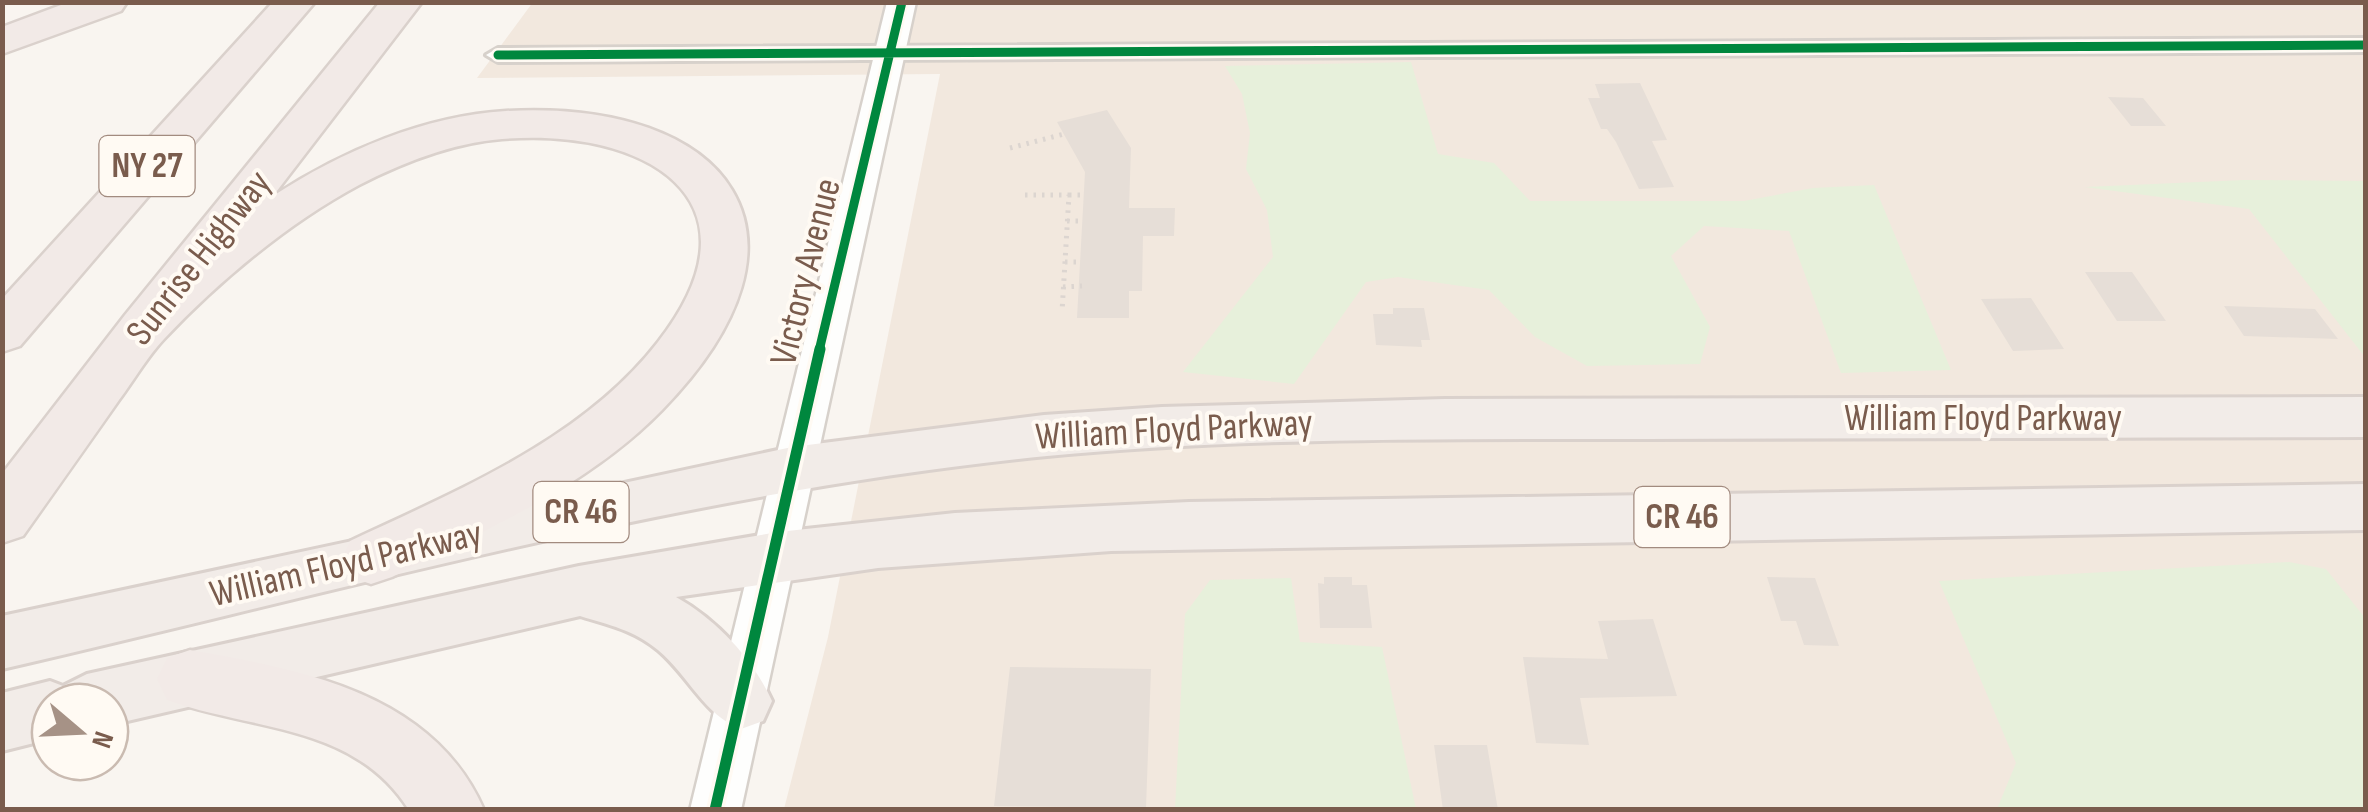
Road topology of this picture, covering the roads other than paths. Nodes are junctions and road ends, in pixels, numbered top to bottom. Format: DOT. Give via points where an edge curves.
graph roads {
  1 [pos="106,2"];
  2 [pos="295,2"];
  3 [pos="402,2"];
  4 [pos="902,2"];
  5 [pos="2,42"];
  6 [pos="2366,45"];
  7 [pos="890,51"];
  8 [pos="498,55"];
  9 [pos="143,328"];
  10 [pos="2,333"];
  11 [pos="2366,417"];
  12 [pos="792,468"];
  13 [pos="2366,507"];
  14 [pos="2,519"];
  15 [pos="776,557"];
  16 [pos="371,558"];
  17 [pos="571,591"];
  18 [pos="2,643"];
  19 [pos="190,679"];
  20 [pos="130,693"];
  21 [pos="741,701"];
  22 [pos="449,810"];
  23 [pos="714,810"];
  1 -- 5 [label="highway"];
  2 -- 10 [label="highway, NY 27"];
  3 -- 9 [label="highway, Sunrise Highway / NY 27"];
  4 -- 7 [label="street, Victory Avenue"];
  6 -- 7 [label="street"];
  7 -- 8 [label="street"];
  7 -- 12 [label="street, Victory Avenue"];
  9 -- 14 [label="highway, Sunrise Highway / NY 27"];
  9 -- 16 [label="highway" via="259,228 315,190 372,160 436,138 501,125 591,126 657,144 691,166 718,199 726,241 716,288 687,341 638,396 572,450 516,486"];
  11 -- 12 [label="highway, William Floyd Parkway / CR 46" via="1311,422 1044,436"];
  12 -- 15 [label="street, Victory Avenue"];
  12 -- 16 [label="highway, William Floyd Parkway / CR 46"];
  13 -- 15 [label="highway, William Floyd Parkway / CR 46" via="1148,528 913,541"];
  15 -- 17 [label="highway, William Floyd Parkway / CR 46"];
  15 -- 21 [label="street, Victory Avenue"];
  16 -- 18 [label="highway, William Floyd Parkway / CR 46"];
  17 -- 19 [label="highway, William Floyd Parkway / CR 46"];
  17 -- 21 [label="highway" via="626,602 671,622 700,646"];
  19 -- 20 [label="highway, William Floyd Parkway / CR 46"];
  19 -- 22 [label="highway" via="306,702 383,734 426,773"];
  21 -- 23 [label="street, Victory Avenue"];
}
